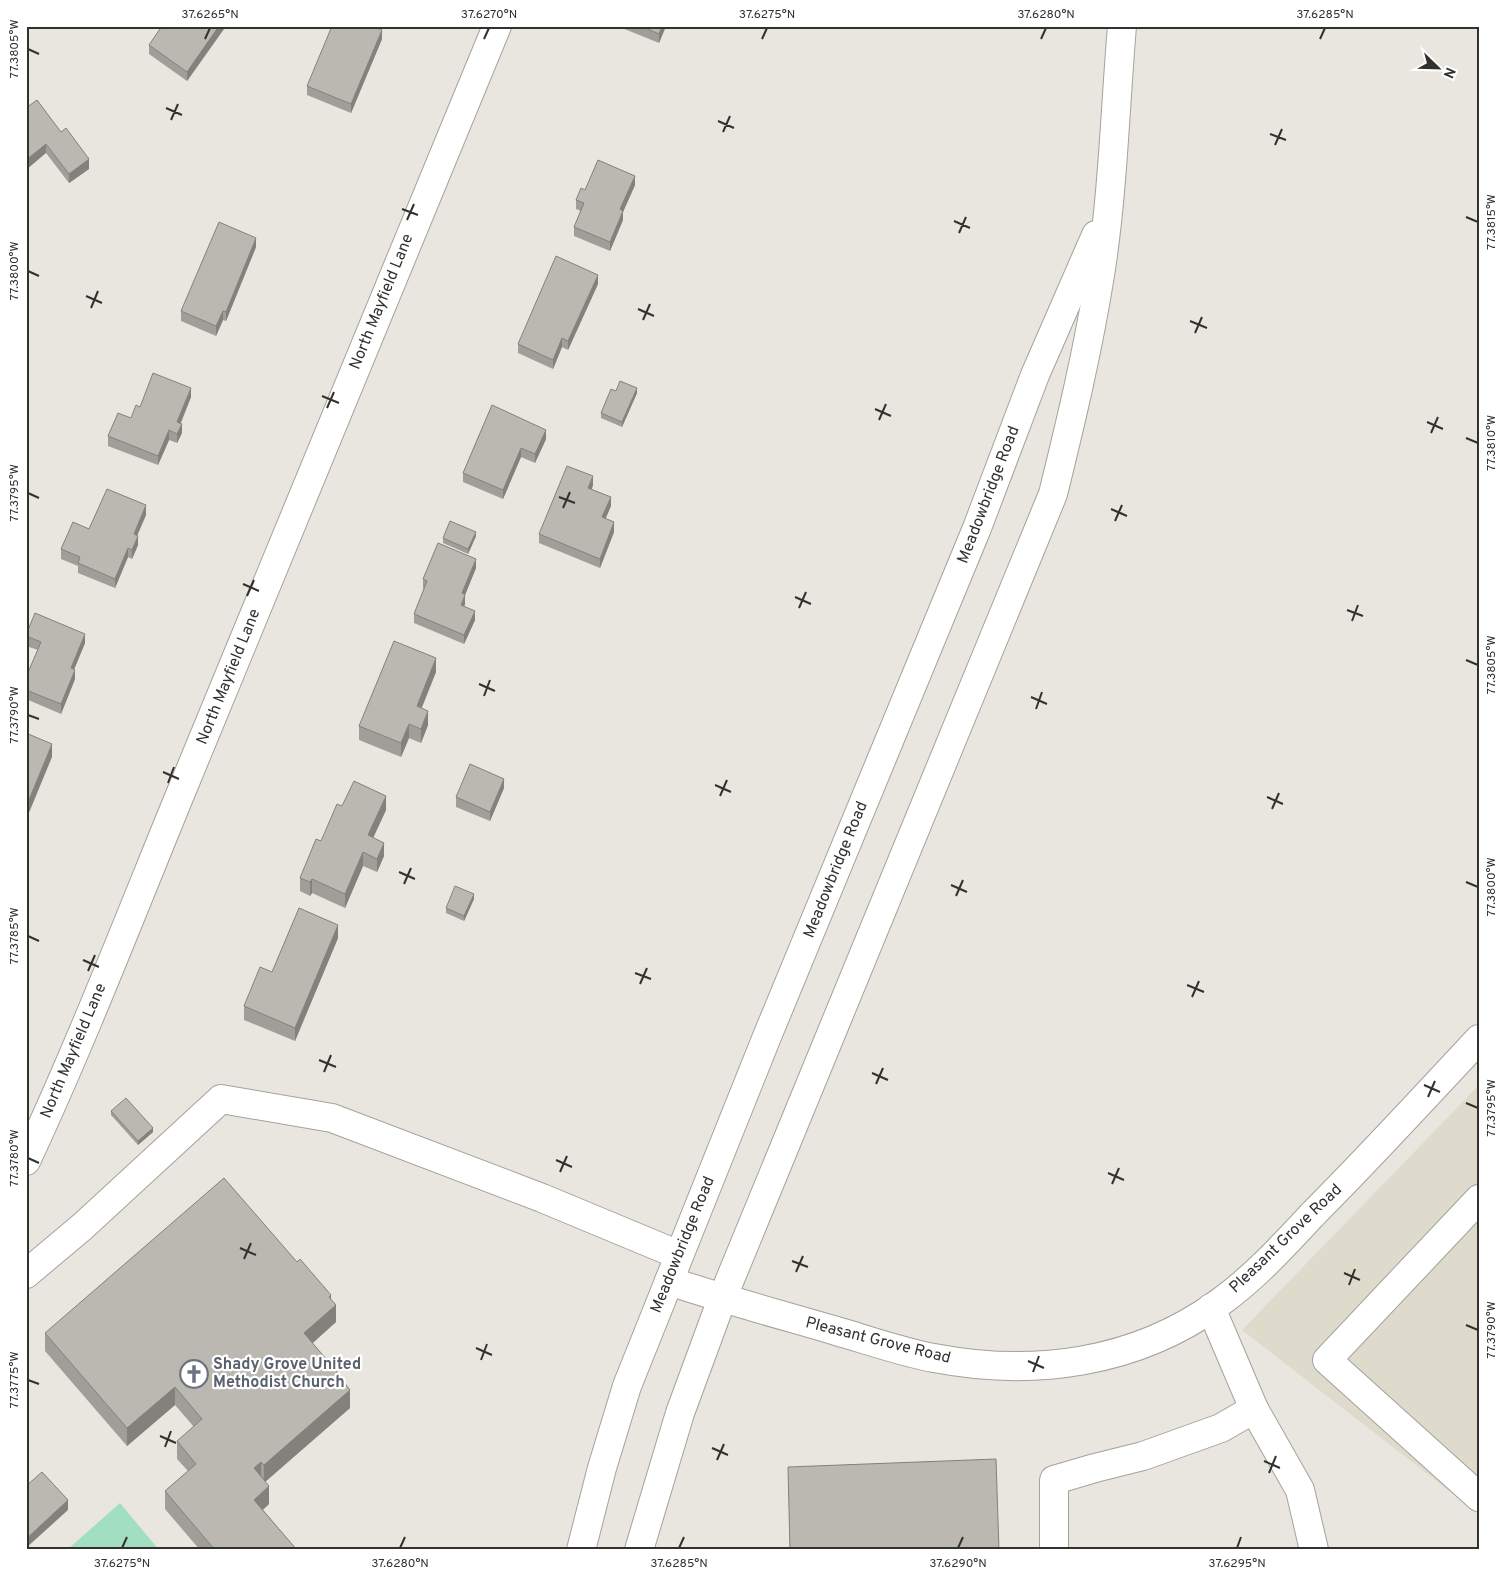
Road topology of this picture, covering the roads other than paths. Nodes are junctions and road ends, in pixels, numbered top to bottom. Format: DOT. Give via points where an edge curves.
graph roads {
  1 [pos="497,26"];
  2 [pos="1122,26"];
  3 [pos="1109,196"];
  4 [pos="1476,1048"];
  5 [pos="26,1161"];
  6 [pos="1479,1199"];
  7 [pos="679,1255"];
  8 [pos="26,1274"];
  9 [pos="669,1281"];
  10 [pos="722,1299"];
  11 [pos="1211,1308"];
  12 [pos="1254,1408"];
  13 [pos="1479,1497"];
  14 [pos="581,1550"];
  15 [pos="639,1550"];
  16 [pos="1054,1550"];
  17 [pos="1314,1550"];
  1 -- 5 [label="main road, North Mayfield Lane"];
  2 -- 3 [label="main road, Meadowbridge Road"];
  3 -- 7 [label="main road, Meadowbridge Road" via="1096,237 1035,375 977,528"];
  3 -- 10 [label="main road, Meadowbridge Road" via="1100,274 1082,377 1053,494"];
  4 -- 11 [label="main road, Pleasant Grove Road" via="1258,1271"];
  6 -- 13 [label="main road" via="1327,1360"];
  7 -- 8 [label="main road" via="542,1198 332,1118 221,1099"];
  7 -- 9 [label="main road, Meadowbridge Road"];
  9 -- 10 [label="main road, Pleasant Grove Road"];
  9 -- 14 [label="main road, Meadowbridge Road" via="627,1386"];
  10 -- 11 [label="main road, Pleasant Grove Road" via="932,1358 988,1366 1045,1366 1088,1360 1137,1346 1175,1330"];
  10 -- 15 [label="main road, Meadowbridge Road" via="680,1413"];
  11 -- 12 [label="main road"];
  12 -- 16 [label="main road" via="1221,1428 1152,1453 1054,1480"];
  12 -- 17 [label="main road" via="1300,1490"];
}
